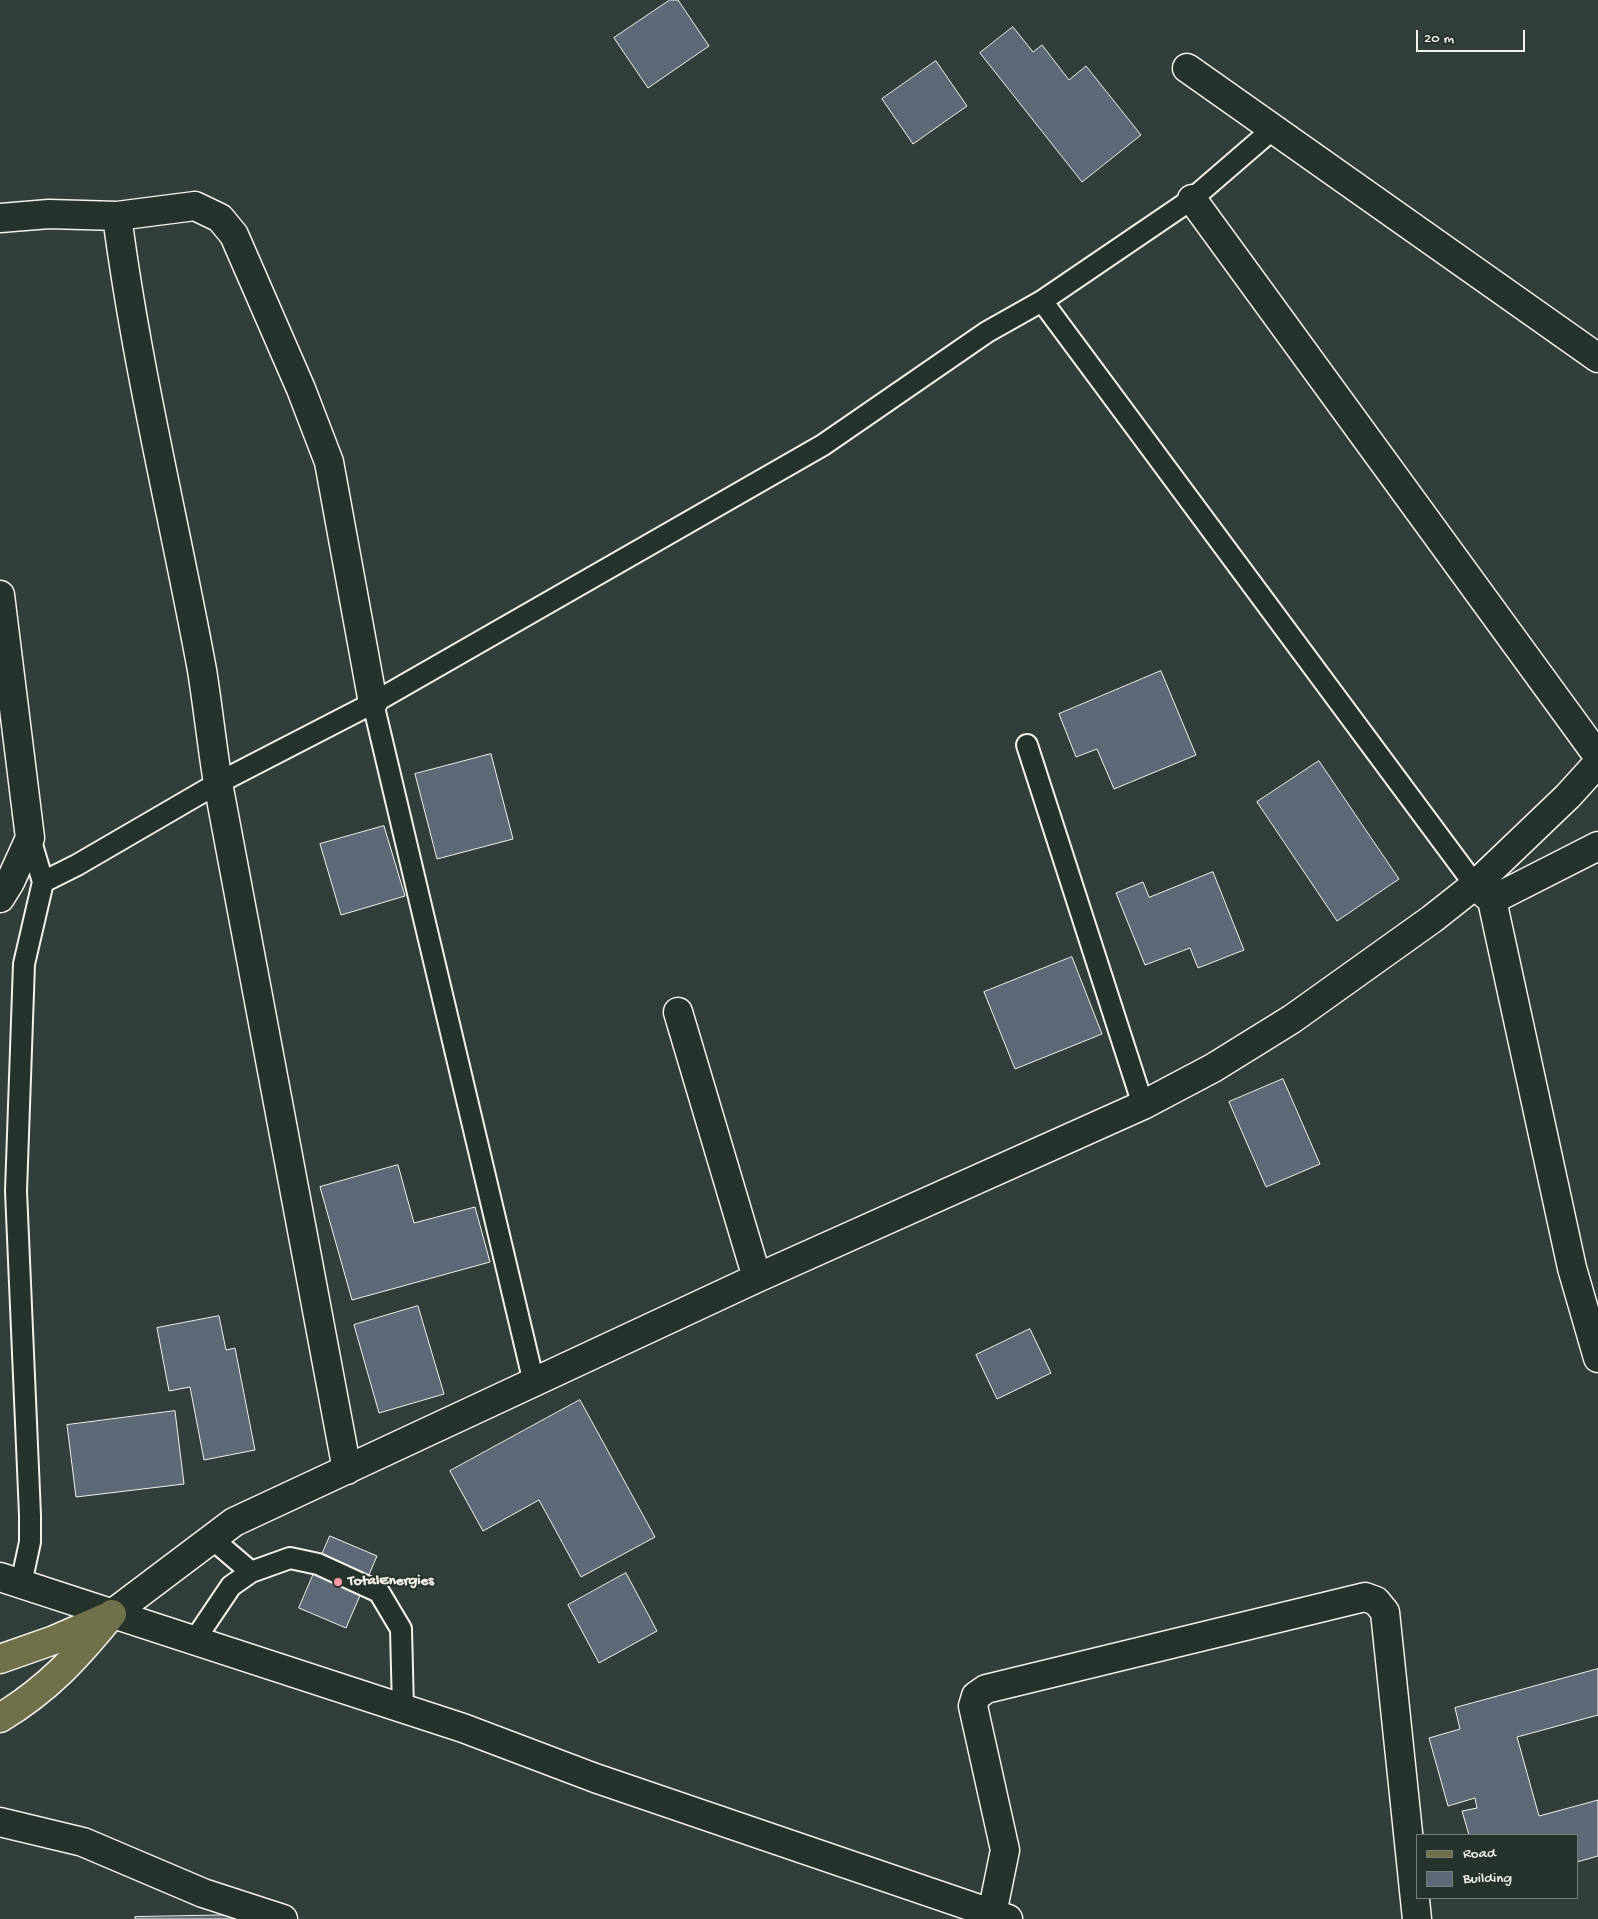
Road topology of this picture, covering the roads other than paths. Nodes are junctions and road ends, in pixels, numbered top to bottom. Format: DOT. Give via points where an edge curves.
graph roads {
  1 [pos="1187,68"];
  2 [pos="1273,129"];
  3 [pos="1192,199"];
  4 [pos="117,216"];
  5 [pos="0,218"];
  6 [pos="1042,301"];
  7 [pos="1598,358"];
  8 [pos="0,595"];
  9 [pos="373,703"];
  10 [pos="7,707"];
  11 [pos="1027,744"];
  12 [pos="1598,756"];
  13 [pos="1598,763"];
  14 [pos="218,783"];
  15 [pos="30,838"];
  16 [pos="1598,846"];
  17 [pos="43,882"];
  18 [pos="3,887"];
  19 [pos="1484,892"];
  20 [pos="678,1012"];
  21 [pos="1143,1106"];
  22 [pos="757,1278"];
  23 [pos="1598,1358"];
  24 [pos="534,1384"];
  25 [pos="347,1470"];
  26 [pos="210,1537"];
  27 [pos="251,1572"];
  28 [pos="10,1581"];
  29 [pos="112,1614"];
  30 [pos="194,1641"];
  31 [pos="0,1659"];
  32 [pos="403,1709"];
  33 [pos="0,1718"];
  34 [pos="0,1822"];
  35 [pos="269,1916"];
  36 [pos="1000,1916"];
  37 [pos="1417,1919"];
  1 -- 2 [label="street"];
  2 -- 3 [label="lane"];
  2 -- 7 [label="street"];
  3 -- 6 [label="lane"];
  3 -- 12 [label="street"];
  4 -- 5 [label="street" via="48,214"];
  4 -- 9 [label="street" via="195,206 220,218 234,235 329,462"];
  4 -- 14 [label="street" via="154,439 202,671"];
  6 -- 9 [label="lane" via="987,332 823,445"];
  6 -- 19 [label="lane"];
  8 -- 10 [label="street"];
  9 -- 14 [label="lane"];
  9 -- 24 [label="lane"];
  10 -- 15 [label="street"];
  11 -- 21 [label="lane"];
  13 -- 19 [label="street"];
  14 -- 17 [label="lane"];
  14 -- 25 [label="street"];
  15 -- 17 [label="lane"];
  15 -- 18 [label="street"];
  16 -- 19 [label="street"];
  17 -- 28 [label="lane" via="24,964 16,1191 30,1542"];
  19 -- 21 [label="street" via="1432,919 1292,1019"];
  19 -- 23 [label="street" via="1572,1268"];
  20 -- 22 [label="street"];
  21 -- 22 [label="street"];
  22 -- 24 [label="street" via="595,1352"];
  24 -- 25 [label="street"];
  25 -- 26 [label="street" via="241,1518"];
  26 -- 27 [label="lane"];
  26 -- 29 [label="street"];
  27 -- 30 [label="lane" via="231,1586"];
  27 -- 32 [label="lane" via="290,1558 318,1564 379,1592 401,1629"];
  28 -- 29 [label="street"];
  29 -- 30 [label="street"];
  29 -- 31 [label="main road" via="54,1640"];
  29 -- 33 [label="main road" via="78,1656 30,1700"];
  30 -- 32 [label="street"];
  32 -- 36 [label="street"];
  34 -- 35 [label="street" via="83,1842 203,1893"];
  36 -- 37 [label="street" via="1005,1850 973,1706 976,1696 986,1689 1365,1597 1376,1602 1385,1612"];
}
